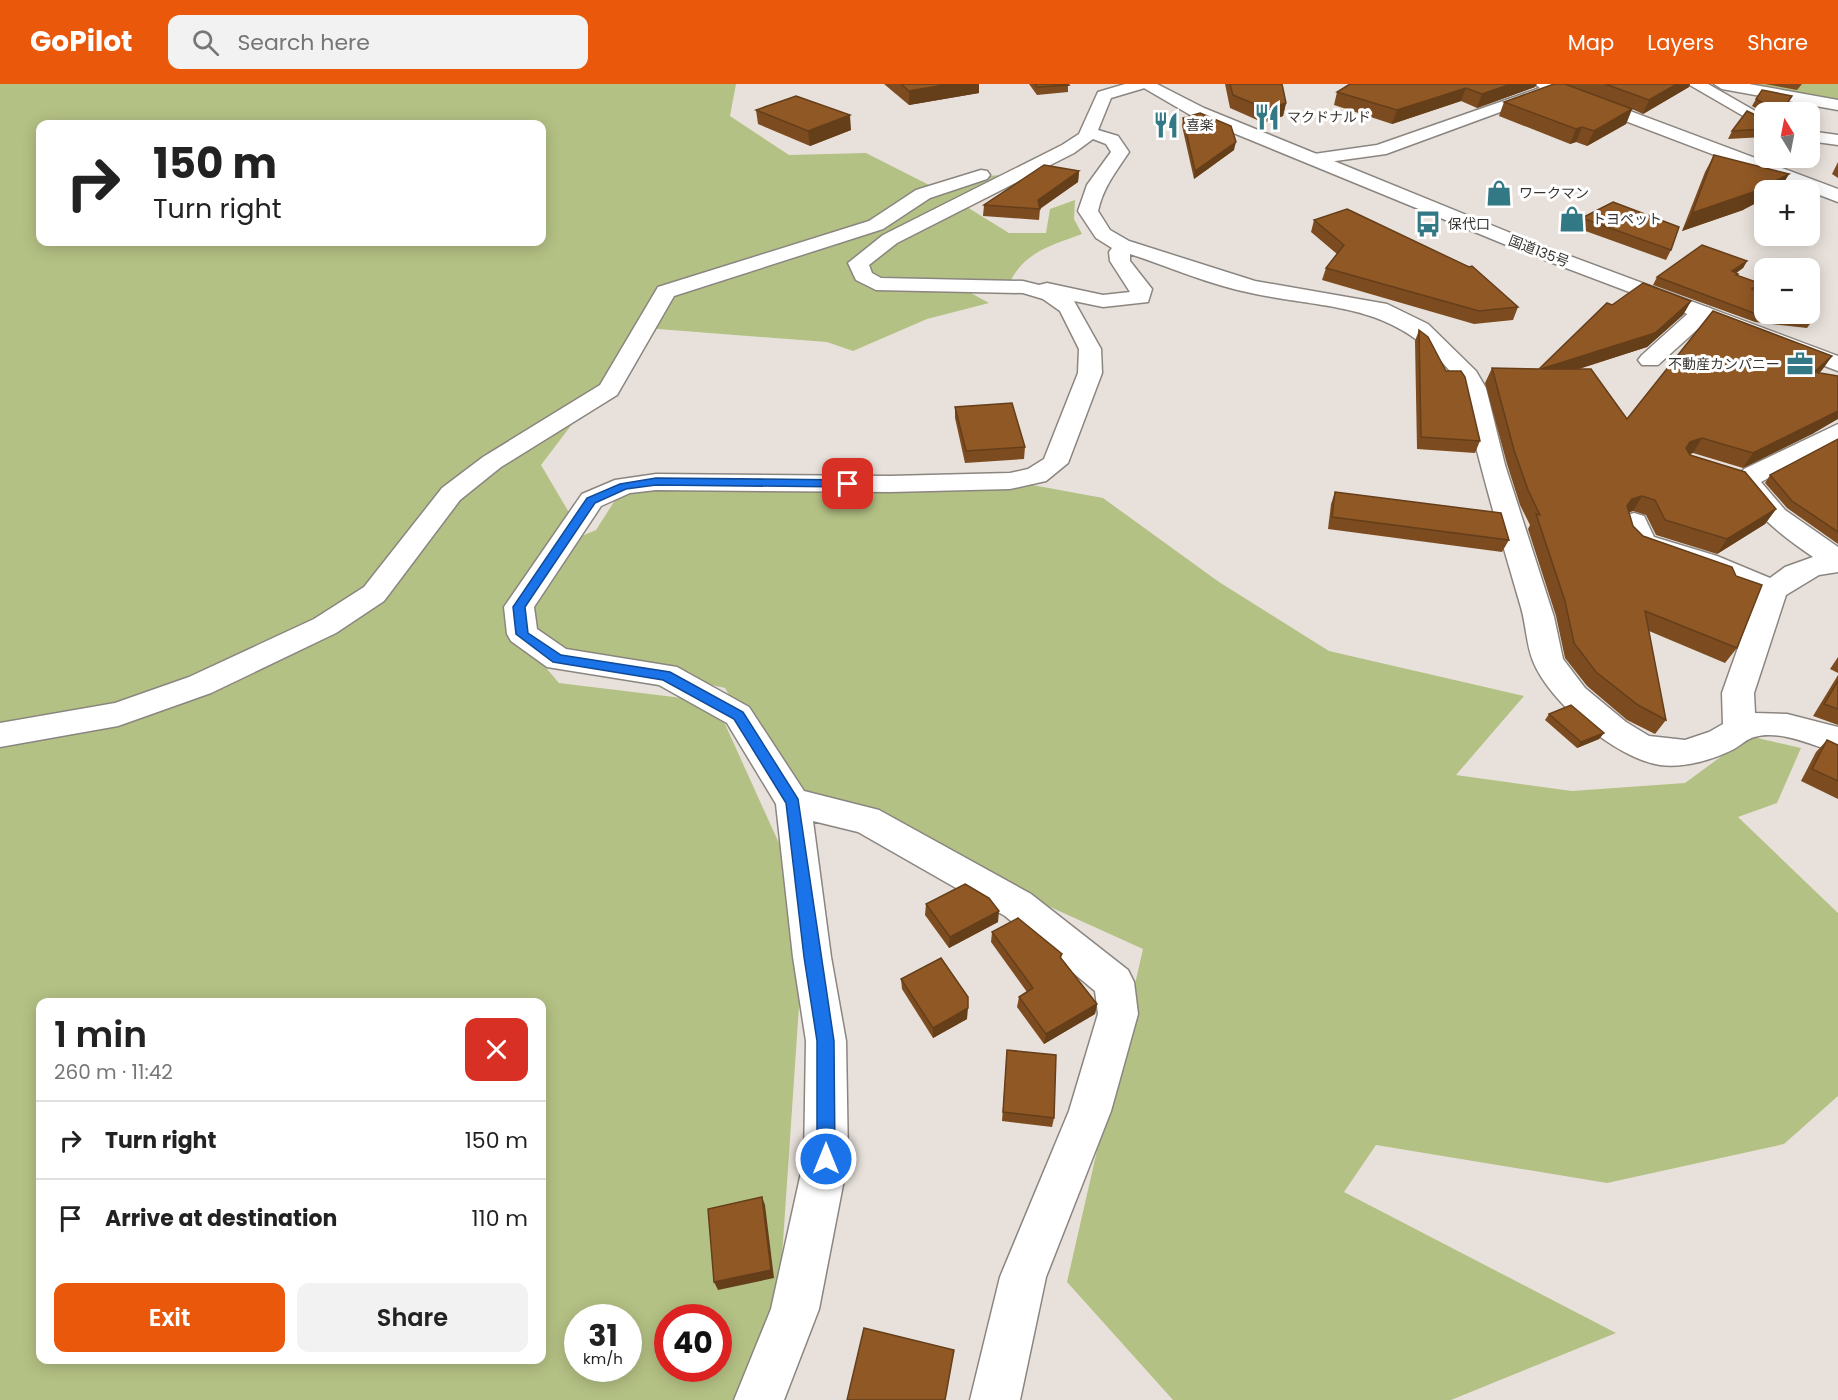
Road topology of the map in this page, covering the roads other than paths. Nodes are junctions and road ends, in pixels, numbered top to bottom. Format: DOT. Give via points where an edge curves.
graph roads {
  1 [pos="1143,84"];
  2 [pos="1696,84"];
  3 [pos="1722,84"];
  4 [pos="1548,86"];
  5 [pos="1838,105"];
  6 [pos="1754,118"];
  7 [pos="1088,132"];
  8 [pos="1820,138"];
  9 [pos="1838,140"];
  10 [pos="1314,159"];
  11 [pos="1029,169"];
  12 [pos="1838,196"];
  13 [pos="1128,247"];
  14 [pos="1036,290"];
  15 [pos="1702,313"];
  16 [pos="1650,360"];
  17 [pos="1835,362"];
  18 [pos="1838,430"];
  19 [pos="1634,522"];
  20 [pos="1838,561"];
  21 [pos="1773,590"];
  22 [pos="1740,730"];
  23 [pos="0,735"];
  24 [pos="1838,741"];
  25 [pos="793,802"];
  26 [pos="759,1400"];
  27 [pos="995,1400"];
  1 -- 7 [label="main road" via="1104,95"];
  1 -- 10 [label="main road, 国道135号" via="1198,112"];
  2 -- 6 [label="main road"];
  3 -- 5 [label="main road"];
  4 -- 10 [label="main road" via="1380,150"];
  4 -- 12 [label="main road"];
  7 -- 11 [label="main road" via="1068,149"];
  7 -- 13 [label="main road" via="1112,140 1120,152 1101,175 1088,212 1103,234"];
  8 -- 9 [label="main road"];
  10 -- 15 [label="main road, 国道135号"];
  11 -- 14 [label="main road" via="890,239 858,263 863,276 876,284"];
  11 -- 23 [label="main road" via="1013,166 923,194 876,225 666,292 609,390 492,462 451,494 374,594 325,626 200,685 118,714"];
  13 -- 14 [label="main road" via="1119,252 1120,261 1141,289 1140,297 1103,301 1053,289"];
  13 -- 22 [label="main road" via="1251,287 1379,309 1420,329 1468,376 1474,388 1548,661 1574,696 1614,731 1659,752 1685,753 1722,741"];
  14 -- 25 [label="main road" via="1051,294 1068,308 1090,349 1090,373 1055,463 1037,475 1010,481 914,484 656,482 624,486 591,500 519,607 522,634 558,659 666,675 738,715"];
  15 -- 16 [label="main road"];
  15 -- 17 [label="main road, 国道135号"];
  18 -- 20 [label="main road" via="1737,476 1775,517"];
  19 -- 21 [label="main road" via="1644,543"];
  20 -- 21 [label="main road" via="1795,574"];
  21 -- 22 [label="main road" via="1738,693"];
  22 -- 24 [label="main road" via="1761,724 1787,726"];
  25 -- 26 [label="main road" via="826,1041 826,1159 795,1309"];
  25 -- 27 [label="main road" via="875,824 1018,905 1114,982 1118,1014 1112,1036 1090,1111 1023,1277"];
}
